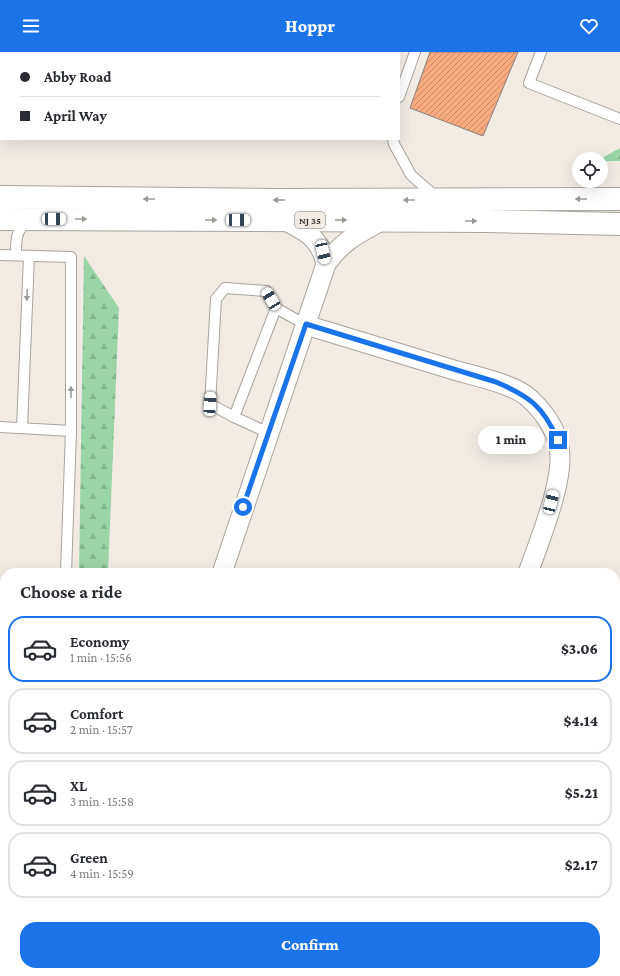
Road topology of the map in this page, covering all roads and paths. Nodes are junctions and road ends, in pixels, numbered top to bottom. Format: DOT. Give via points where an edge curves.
graph roads {
  1 [pos="415,52"];
  2 [pos="541,52"];
  3 [pos="400,95"];
  4 [pos="620,119"];
  5 [pos="394,140"];
  6 [pos="0,197"];
  7 [pos="620,199"];
  8 [pos="439,200"];
  9 [pos="0,219"];
  10 [pos="38,219"];
  11 [pos="284,220"];
  12 [pos="383,220"];
  13 [pos="0,222"];
  14 [pos="620,224"];
  15 [pos="16,236"];
  16 [pos="0,255"];
  17 [pos="16,255"];
  18 [pos="29,256"];
  19 [pos="326,264"];
  20 [pos="276,308"];
  21 [pos="306,324"];
  22 [pos="234,417"];
  23 [pos="0,427"];
  24 [pos="22,428"];
  25 [pos="71,431"];
  26 [pos="268,433"];
  27 [pos="66,568"];
  28 [pos="224,568"];
  29 [pos="530,568"];
  1 -- 3 [label="lane"];
  2 -- 4 [label="lane" via="529,83"];
  5 -- 8 [label="lane" via="411,175"];
  8 -- 6 [label="highway, NJ 35, one-way"];
  7 -- 8 [label="highway, NJ 35, one-way"];
  9 -- 10 [label="highway, NJ 35"];
  10 -- 11 [label="highway, NJ 35, one-way"];
  10 -- 15 [label="lane" via="27,222"];
  11 -- 12 [label="highway, NJ 35, one-way"];
  11 -- 19 [label="street" via="307,232 318,243"];
  12 -- 14 [label="highway, NJ 35, one-way"];
  12 -- 19 [label="street" via="348,240 337,249"];
  13 -- 15 [label="lane" via="10,227"];
  15 -- 17 [label="lane"];
  16 -- 17 [label="lane"];
  17 -- 18 [label="lane"];
  18 -- 24 [label="lane, one-way"];
  25 -- 18 [label="lane, one-way" via="71,257"];
  19 -- 21 [label="street"];
  20 -- 21 [label="lane"];
  20 -- 22 [label="lane"];
  20 -- 22 [label="lane" via="266,291 225,288 216,299 210,404"];
  21 -- 26 [label="street"];
  21 -- 29 [label="street" via="496,382 529,398 550,422 558,440 560,456 559,472 547,517"];
  22 -- 26 [label="lane"];
  23 -- 24 [label="lane"];
  24 -- 25 [label="lane"];
  25 -- 27 [label="lane"];
  26 -- 28 [label="street"];
}
